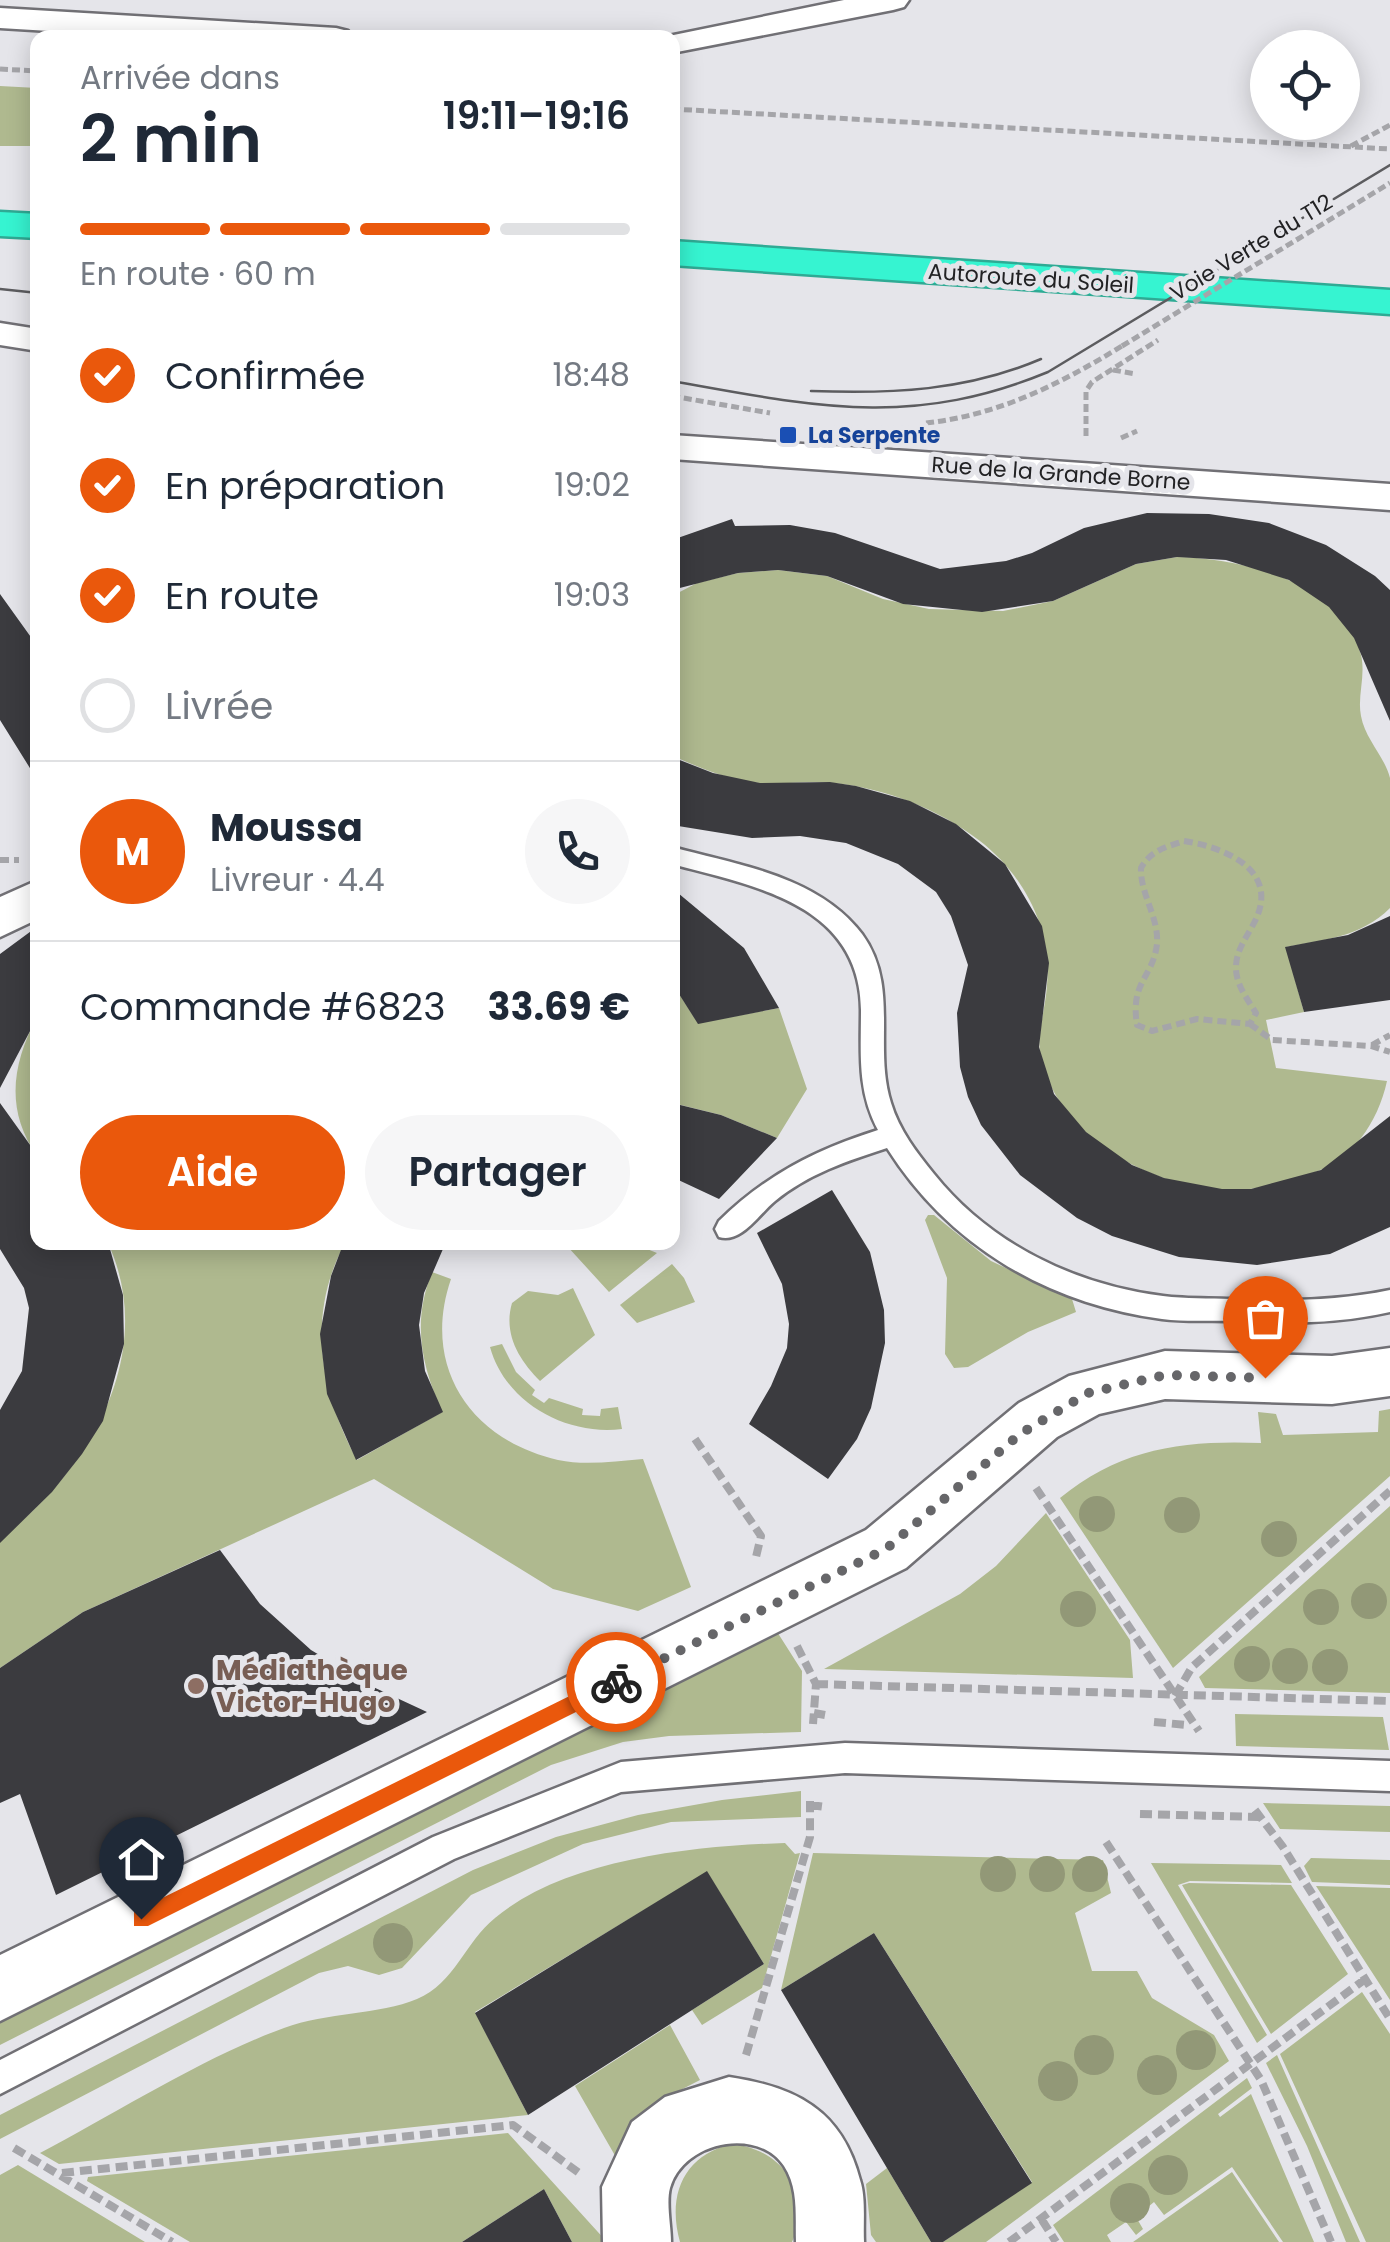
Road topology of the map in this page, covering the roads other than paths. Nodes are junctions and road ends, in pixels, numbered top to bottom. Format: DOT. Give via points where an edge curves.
graph roads {
  1 [pos="892,0"];
  2 [pos="0,18"];
  3 [pos="202,30"];
  4 [pos="680,40"];
  5 [pos="4,200"];
  6 [pos="680,219"];
  7 [pos="30,220"];
  8 [pos="680,254"];
  9 [pos="1390,265"];
  10 [pos="1390,302"];
  11 [pos="0,334"];
  12 [pos="30,339"];
  13 [pos="680,448"];
  14 [pos="1390,496"];
  15 [pos="680,856"];
  16 [pos="30,902"];
  17 [pos="0,919"];
  18 [pos="892,1136"];
  19 [pos="728,1228"];
  20 [pos="1390,1301"];
  21 [pos="1390,1372"];
  22 [pos="1390,1776"];
  23 [pos="0,1989"];
  24 [pos="0,2078"];
  25 [pos="636,2219"];
  26 [pos="830,2242"];
  1 -- 4 [label="street"];
  2 -- 3 [label="street"];
  5 -- 7 [label="highway"];
  6 -- 9 [label="highway, Autoroute du Soleil"];
  8 -- 10 [label="highway, Autoroute du Soleil"];
  11 -- 12 [label="street"];
  13 -- 14 [label="street, Rue de la Grande Borne"];
  15 -- 18 [label="lane" via="798,892 855,942 872,972 876,1093"];
  16 -- 17 [label="street"];
  18 -- 19 [label="lane" via="804,1166 764,1191"];
  18 -- 20 [label="lane" via="956,1219 995,1248 1077,1286 1163,1308 1304,1314"];
  21 -- 23 [label="street" via="1332,1380 1165,1375 1088,1393 1026,1430 886,1549"];
  22 -- 24 [label="lane" via="845,1758 621,1777 444,1848"];
  25 -- 26 [label="street" via="646,2162 666,2135 694,2116 756,2110 786,2124 811,2147 828,2178"];
}
